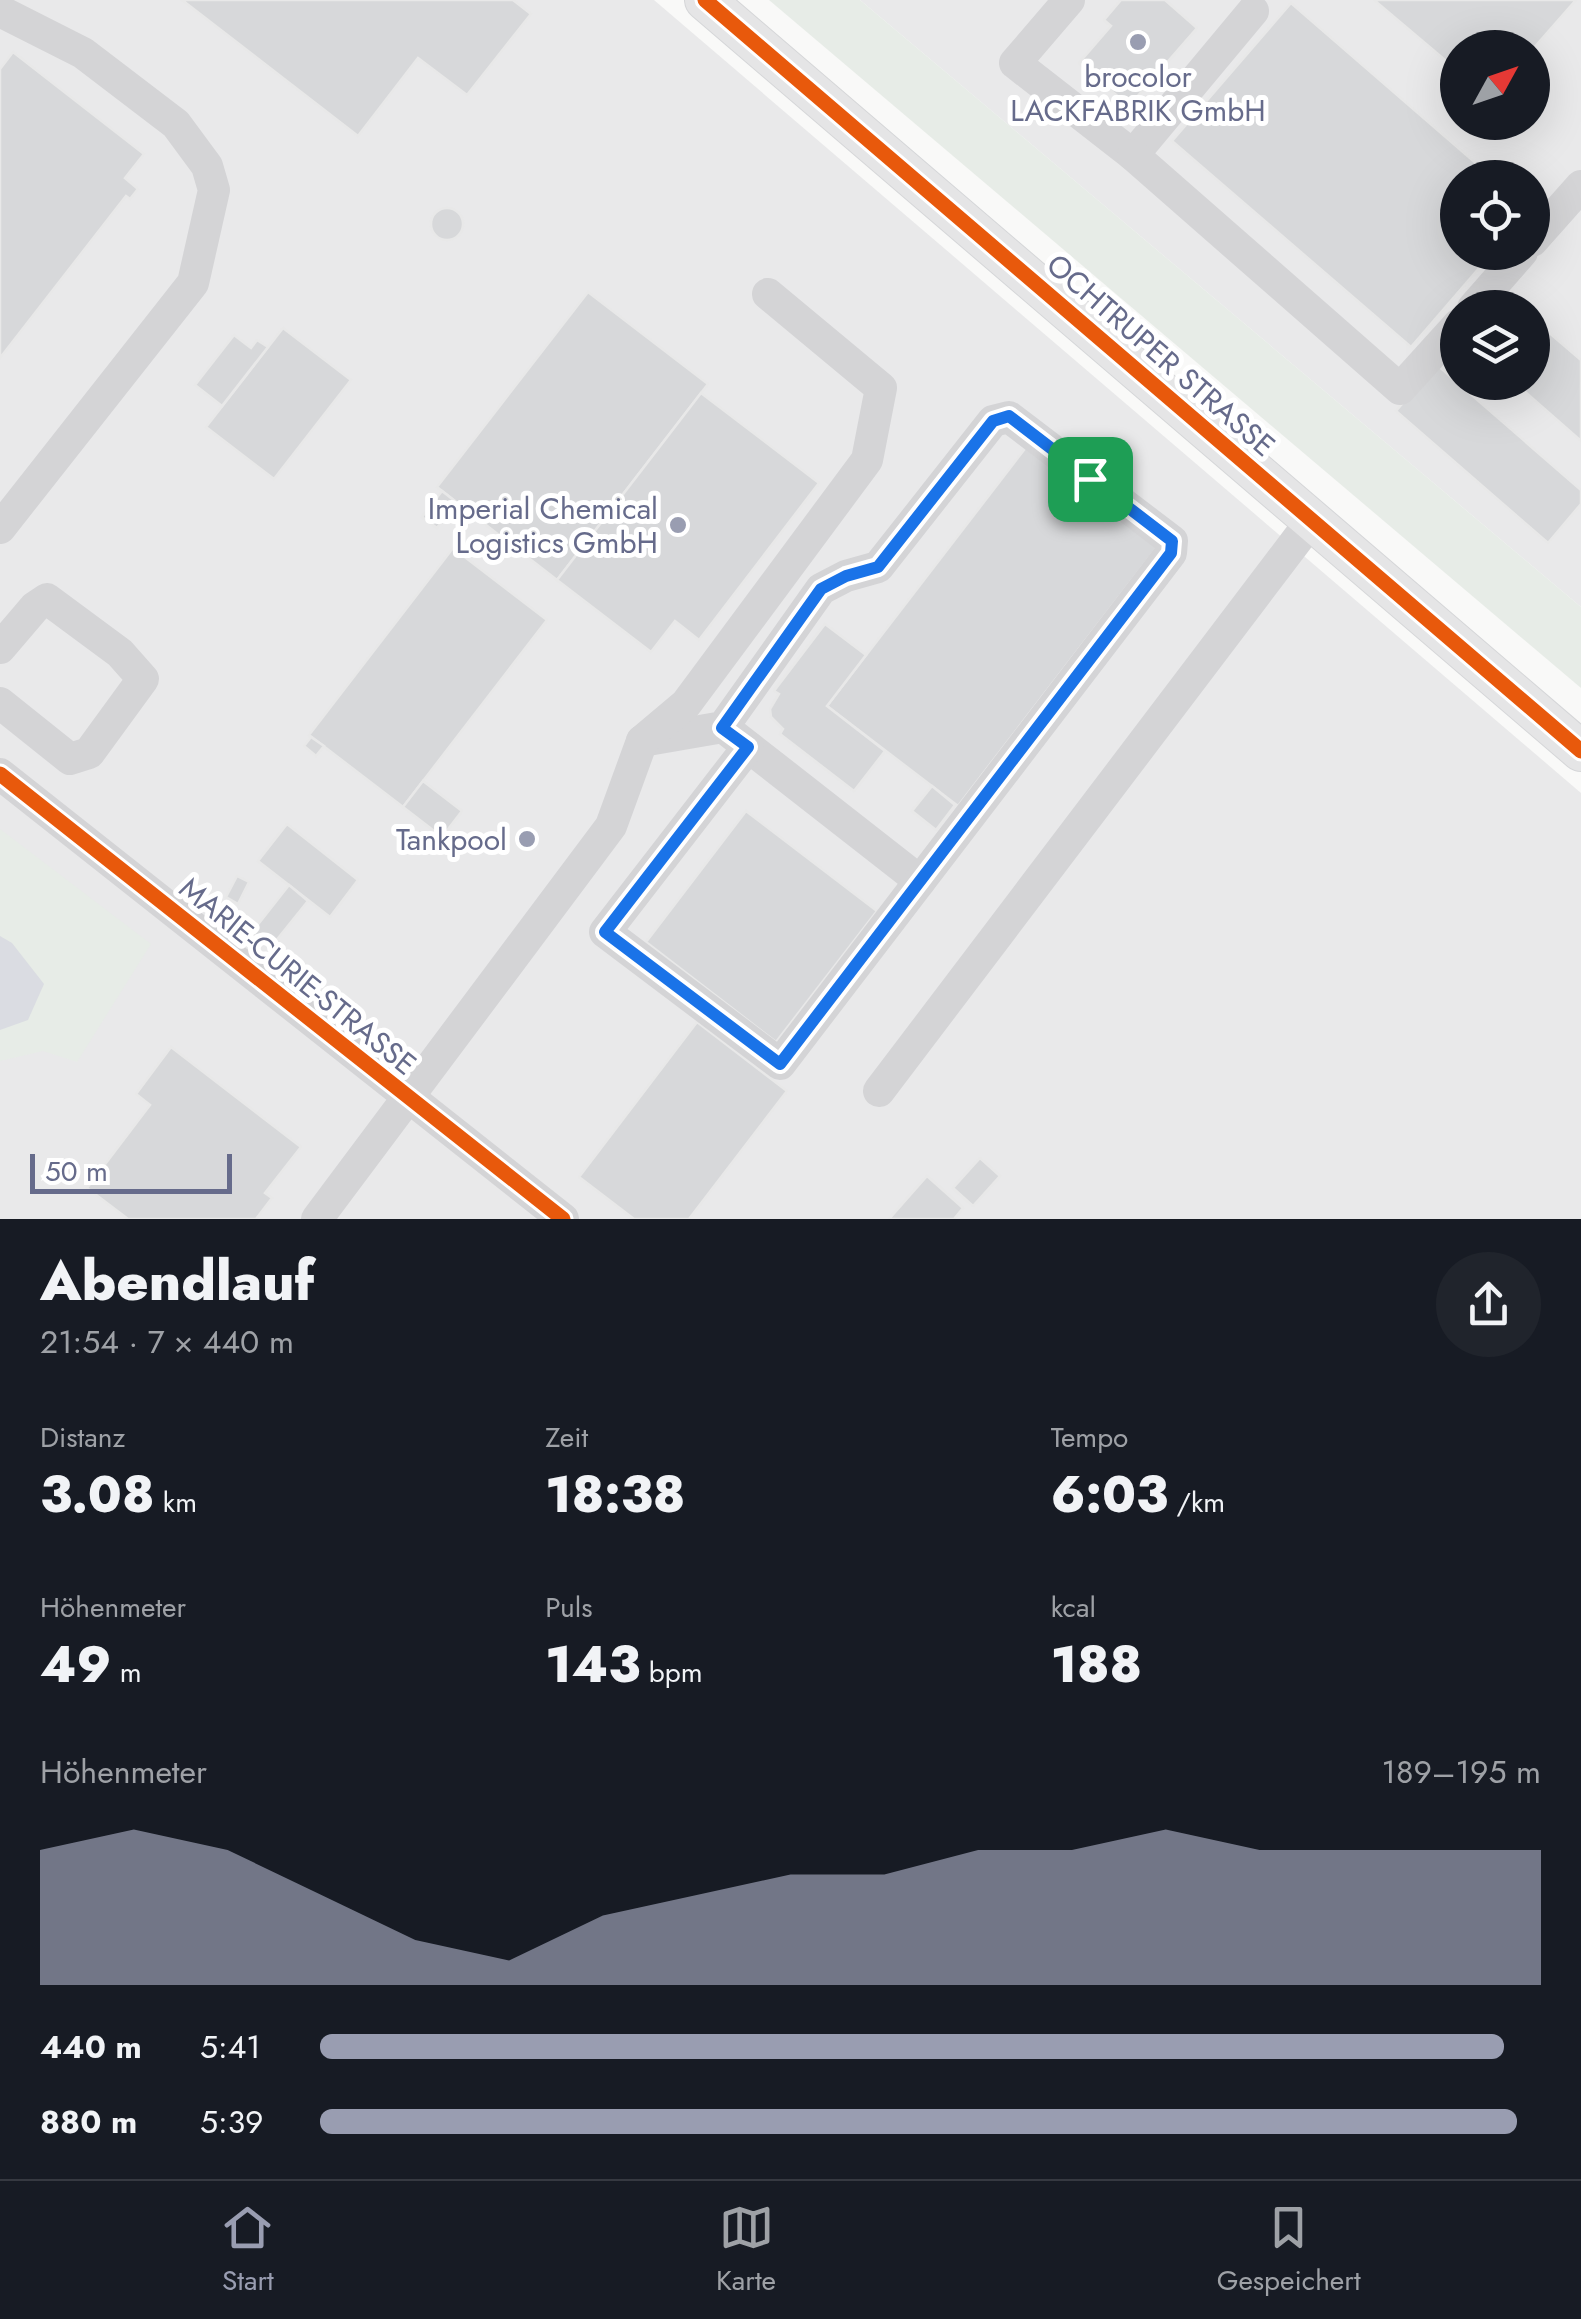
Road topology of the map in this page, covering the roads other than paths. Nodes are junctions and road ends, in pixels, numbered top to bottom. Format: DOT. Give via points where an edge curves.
graph roads {
  1 [pos="705,0"];
  2 [pos="1069,0"];
  3 [pos="0,11"];
  4 [pos="1254,11"];
  5 [pos="1132,155"];
  6 [pos="1581,186"];
  7 [pos="1550,220"];
  8 [pos="1506,270"];
  9 [pos="1489,290"];
  10 [pos="768,294"];
  11 [pos="1440,344"];
  12 [pos="1312,520"];
  13 [pos="0,528"];
  14 [pos="0,648"];
  15 [pos="0,702"];
  16 [pos="735,737"];
  17 [pos="642,741"];
  18 [pos="1581,751"];
  19 [pos="0,774"];
  20 [pos="920,881"];
  21 [pos="879,1090"];
  22 [pos="408,1100"];
  23 [pos="317,1219"];
  24 [pos="563,1219"];
  1 -- 12 [label="main road, OCHTRUPER STRASSE"];
  2 -- 5 [label="street" via="1015,63"];
  3 -- 13 [label="street" via="83,53 176,124 207,166 214,190 193,283"];
  4 -- 5 [label="street"];
  5 -- 11 [label="street" via="1400,389"];
  6 -- 7 [label="street"];
  8 -- 9 [label="street"];
  10 -- 17 [label="street" via="882,388 868,460 686,704"];
  12 -- 18 [label="main road, OCHTRUPER STRASSE"];
  12 -- 21 [label="street"];
  14 -- 15 [label="street" via="47,599 143,679 89,753 76,759"];
  16 -- 17 [label="street"];
  16 -- 20 [label="street"];
  16 -- 20 [label="street" via="605,932 780,1064"];
  16 -- 20 [label="street" via="821,589 878,567 993,421 1009,416 1172,541 1171,553"];
  17 -- 22 [label="street, MARIE-CURIE-STRASSE" via="612,826"];
  19 -- 22 [label="street, MARIE-CURIE-STRASSE"];
  22 -- 23 [label="street"];
  22 -- 24 [label="street, MARIE-CURIE-STRASSE"];
}
